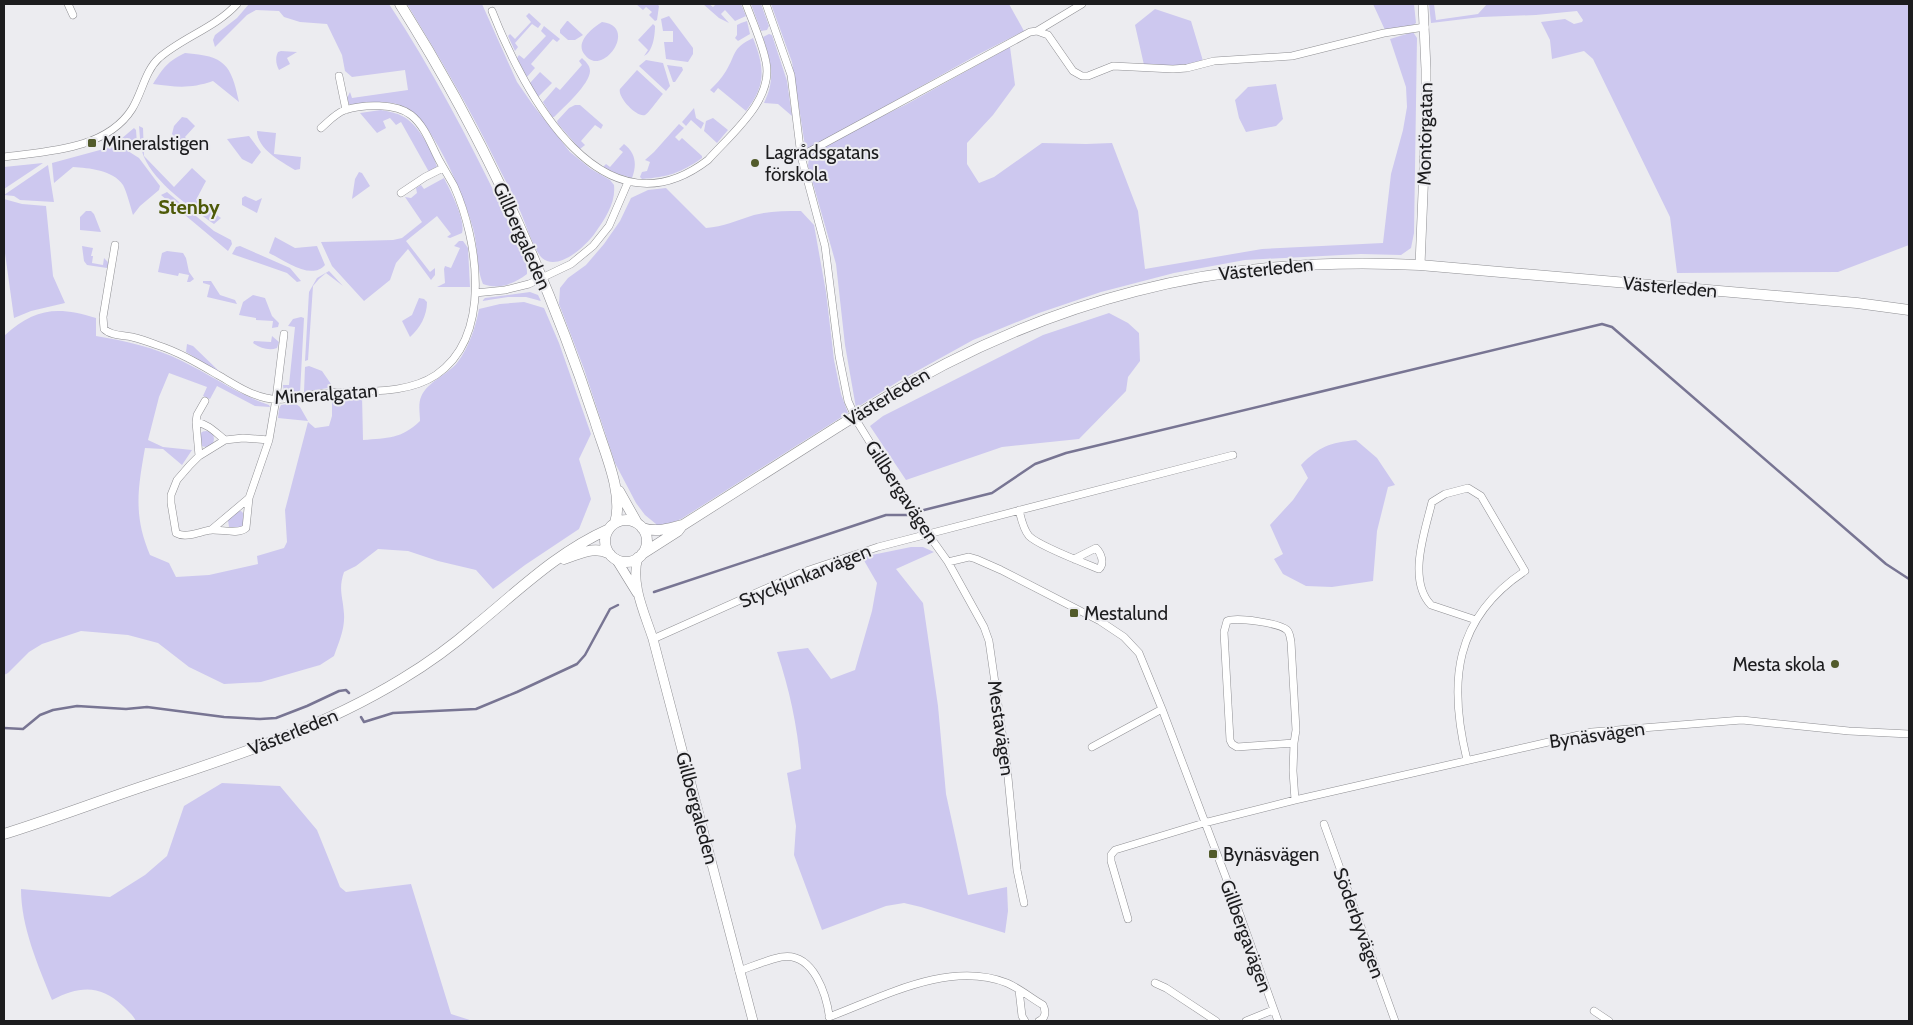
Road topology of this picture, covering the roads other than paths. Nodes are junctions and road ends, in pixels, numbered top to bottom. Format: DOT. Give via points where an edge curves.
graph roads {
  1 [pos="68,4"];
  2 [pos="237,4"];
  3 [pos="400,4"];
  4 [pos="746,4"];
  5 [pos="766,4"];
  6 [pos="1082,4"];
  7 [pos="1423,4"];
  8 [pos="492,11"];
  9 [pos="73,15"];
  10 [pos="1425,28"];
  11 [pos="1037,31"];
  12 [pos="339,76"];
  13 [pos="346,110"];
  14 [pos="321,128"];
  15 [pos="801,156"];
  16 [pos="4,157"];
  17 [pos="444,168"];
  18 [pos="628,182"];
  19 [pos="401,193"];
  20 [pos="115,245"];
  21 [pos="1420,265"];
  22 [pos="542,278"];
  23 [pos="475,293"];
  24 [pos="1909,310"];
  25 [pos="284,334"];
  26 [pos="276,400"];
  27 [pos="205,401"];
  28 [pos="196,422"];
  29 [pos="224,440"];
  30 [pos="269,440"];
  31 [pos="1233,455"];
  32 [pos="199,456"];
  33 [pos="614,481"];
  34 [pos="249,498"];
  35 [pos="1019,510"];
  36 [pos="683,525"];
  37 [pos="612,526"];
  38 [pos="639,526"];
  39 [pos="211,530"];
  40 [pos="928,534"];
  41 [pos="613,556"];
  42 [pos="640,556"];
  43 [pos="1074,559"];
  44 [pos="948,562"];
  45 [pos="549,565"];
  46 [pos="639,595"];
  47 [pos="1476,620"];
  48 [pos="652,639"];
  49 [pos="1162,710"];
  50 [pos="1909,734"];
  51 [pos="1294,743"];
  52 [pos="1092,747"];
  53 [pos="1467,760"];
  54 [pos="1295,800"];
  55 [pos="1204,823"];
  56 [pos="1324,824"];
  57 [pos="4,834"];
  58 [pos="1024,904"];
  59 [pos="1128,919"];
  60 [pos="740,971"];
  61 [pos="1155,983"];
  62 [pos="1019,990"];
  63 [pos="1273,1010"];
  64 [pos="1594,1011"];
  65 [pos="829,1019"];
  66 [pos="753,1021"];
  67 [pos="1026,1021"];
  68 [pos="1039,1021"];
  69 [pos="1216,1021"];
  70 [pos="1246,1021"];
  71 [pos="1278,1021"];
  72 [pos="1395,1021"];
  73 [pos="1609,1021"];
  1 -- 9 [label="street"];
  2 -- 16 [label="street" via="217,22 172,48 158,60 150,69 130,112 110,130 96,138 60,149"];
  3 -- 22 [label="main road, Gillbergaleden" via="475,136"];
  4 -- 18 [label="street" via="767,64 766,84 759,101 698,168 669,181"];
  5 -- 15 [label="street, Gillbergavägen" via="790,75"];
  6 -- 11 [label="street"];
  7 -- 10 [label="street, Montörgatan"];
  8 -- 18 [label="street" via="523,80 541,109 582,156 598,169"];
  10 -- 11 [label="street" via="1384,33 1292,56 1214,61 1173,69 1113,66 1088,76 1073,71 1048,35"];
  10 -- 21 [label="street, Montörgatan" via="1425,150"];
  11 -- 15 [label="street"];
  12 -- 13 [label="street"];
  13 -- 14 [label="street, Mineralgatan"];
  13 -- 17 [label="street, Mineralgatan" via="378,105 411,115 423,129"];
  15 -- 40 [label="street, Gillbergavägen" via="824,246 848,401 858,423"];
  17 -- 19 [label="street"];
  17 -- 23 [label="street, Mineralgatan" via="454,186 472,244"];
  18 -- 22 [label="street" via="612,221 593,246 571,264"];
  20 -- 26 [label="street, Mineralgatan" via="103,317 104,329 108,333 159,345 245,391"];
  21 -- 24 [label="main road, Västerleden"];
  21 -- 36 [label="main road, Västerleden, bridge" via="1334,263 1268,267 1197,277 1125,293 1060,313 1000,336 926,373"];
  22 -- 23 [label="street" via="518,287"];
  22 -- 33 [label="main road, Gillbergaleden" via="587,397"];
  23 -- 26 [label="street, Mineralgatan" via="473,314 463,345 446,367 422,383 396,389 335,392"];
  25 -- 26 [label="street"];
  26 -- 30 [label="street"];
  27 -- 28 [label="street"];
  28 -- 29 [label="street" via="204,423"];
  28 -- 32 [label="street"];
  29 -- 30 [label="street"];
  29 -- 32 [label="street"];
  30 -- 34 [label="street"];
  31 -- 35 [label="street, Styckjunkarvägen"];
  32 -- 39 [label="street" via="173,487 170,503 175,530 180,535"];
  33 -- 37 [label="main road, Gillbergaleden" via="618,502"];
  33 -- 38 [label="main road, Gillbergaleden"];
  34 -- 39 [label="street"];
  34 -- 39 [label="street" via="244,530"];
  35 -- 40 [label="street, Styckjunkarvägen"];
  35 -- 43 [label="street" via="1029,536"];
  36 -- 38 [label="main road, Västerleden" via="656,531"];
  36 -- 42 [label="main road, Västerleden"];
  37 -- 38 [label="main road" via="626,520"];
  37 -- 41 [label="main road" via="605,543"];
  37 -- 45 [label="main road, Västerleden"];
  38 -- 42 [label="main road" via="646,534"];
  40 -- 44 [label="street, Gillbergavägen"];
  40 -- 48 [label="street, Styckjunkarvägen" via="803,572"];
  41 -- 42 [label="main road" via="627,561"];
  41 -- 45 [label="main road, Västerleden" via="602,550 589,550"];
  41 -- 46 [label="street, Gillbergaleden"];
  42 -- 46 [label="street, Gillbergaleden" via="636,566"];
  44 -- 49 [label="street, Gillbergavägen" via="976,559 1114,629 1139,653"];
  44 -- 58 [label="street, Mestavägen" via="989,641"];
  45 -- 57 [label="main road, Västerleden" via="440,653 349,709 272,742"];
  46 -- 48 [label="street, Gillbergaleden"];
  47 -- 47 [label="street" via="1497,592 1525,571 1481,496 1468,488 1432,502 1418,578 1430,605"];
  47 -- 53 [label="street" via="1463,651 1458,678 1458,707"];
  48 -- 60 [label="street, Gillbergaleden"];
  49 -- 52 [label="street"];
  49 -- 55 [label="street, Gillbergavägen"];
  50 -- 53 [label="street, Bynäsvägen" via="1742,720 1594,732"];
  51 -- 51 [label="street" via="1237,747 1232,744 1224,632 1227,621 1250,620 1285,629 1289,633 1296,730"];
  51 -- 54 [label="street"];
  53 -- 54 [label="street, Bynäsvägen"];
  54 -- 55 [label="street, Bynäsvägen"];
  55 -- 59 [label="street, Bynäsvägen" via="1115,850 1111,854 1110,861"];
  55 -- 63 [label="street, Gillbergavägen"];
  56 -- 72 [label="street, Söderbyvägen"];
  60 -- 65 [label="street" via="782,957 800,960 816,974"];
  60 -- 66 [label="street, Gillbergaleden"];
  61 -- 69 [label="street"];
  62 -- 65 [label="street" via="987,978 946,976 933,978"];
  62 -- 67 [label="street" via="1022,1016"];
  62 -- 68 [label="street" via="1043,1005 1045,1014"];
  63 -- 70 [label="street"];
  63 -- 71 [label="street, Gillbergavägen"];
  64 -- 73 [label="street"];
}
